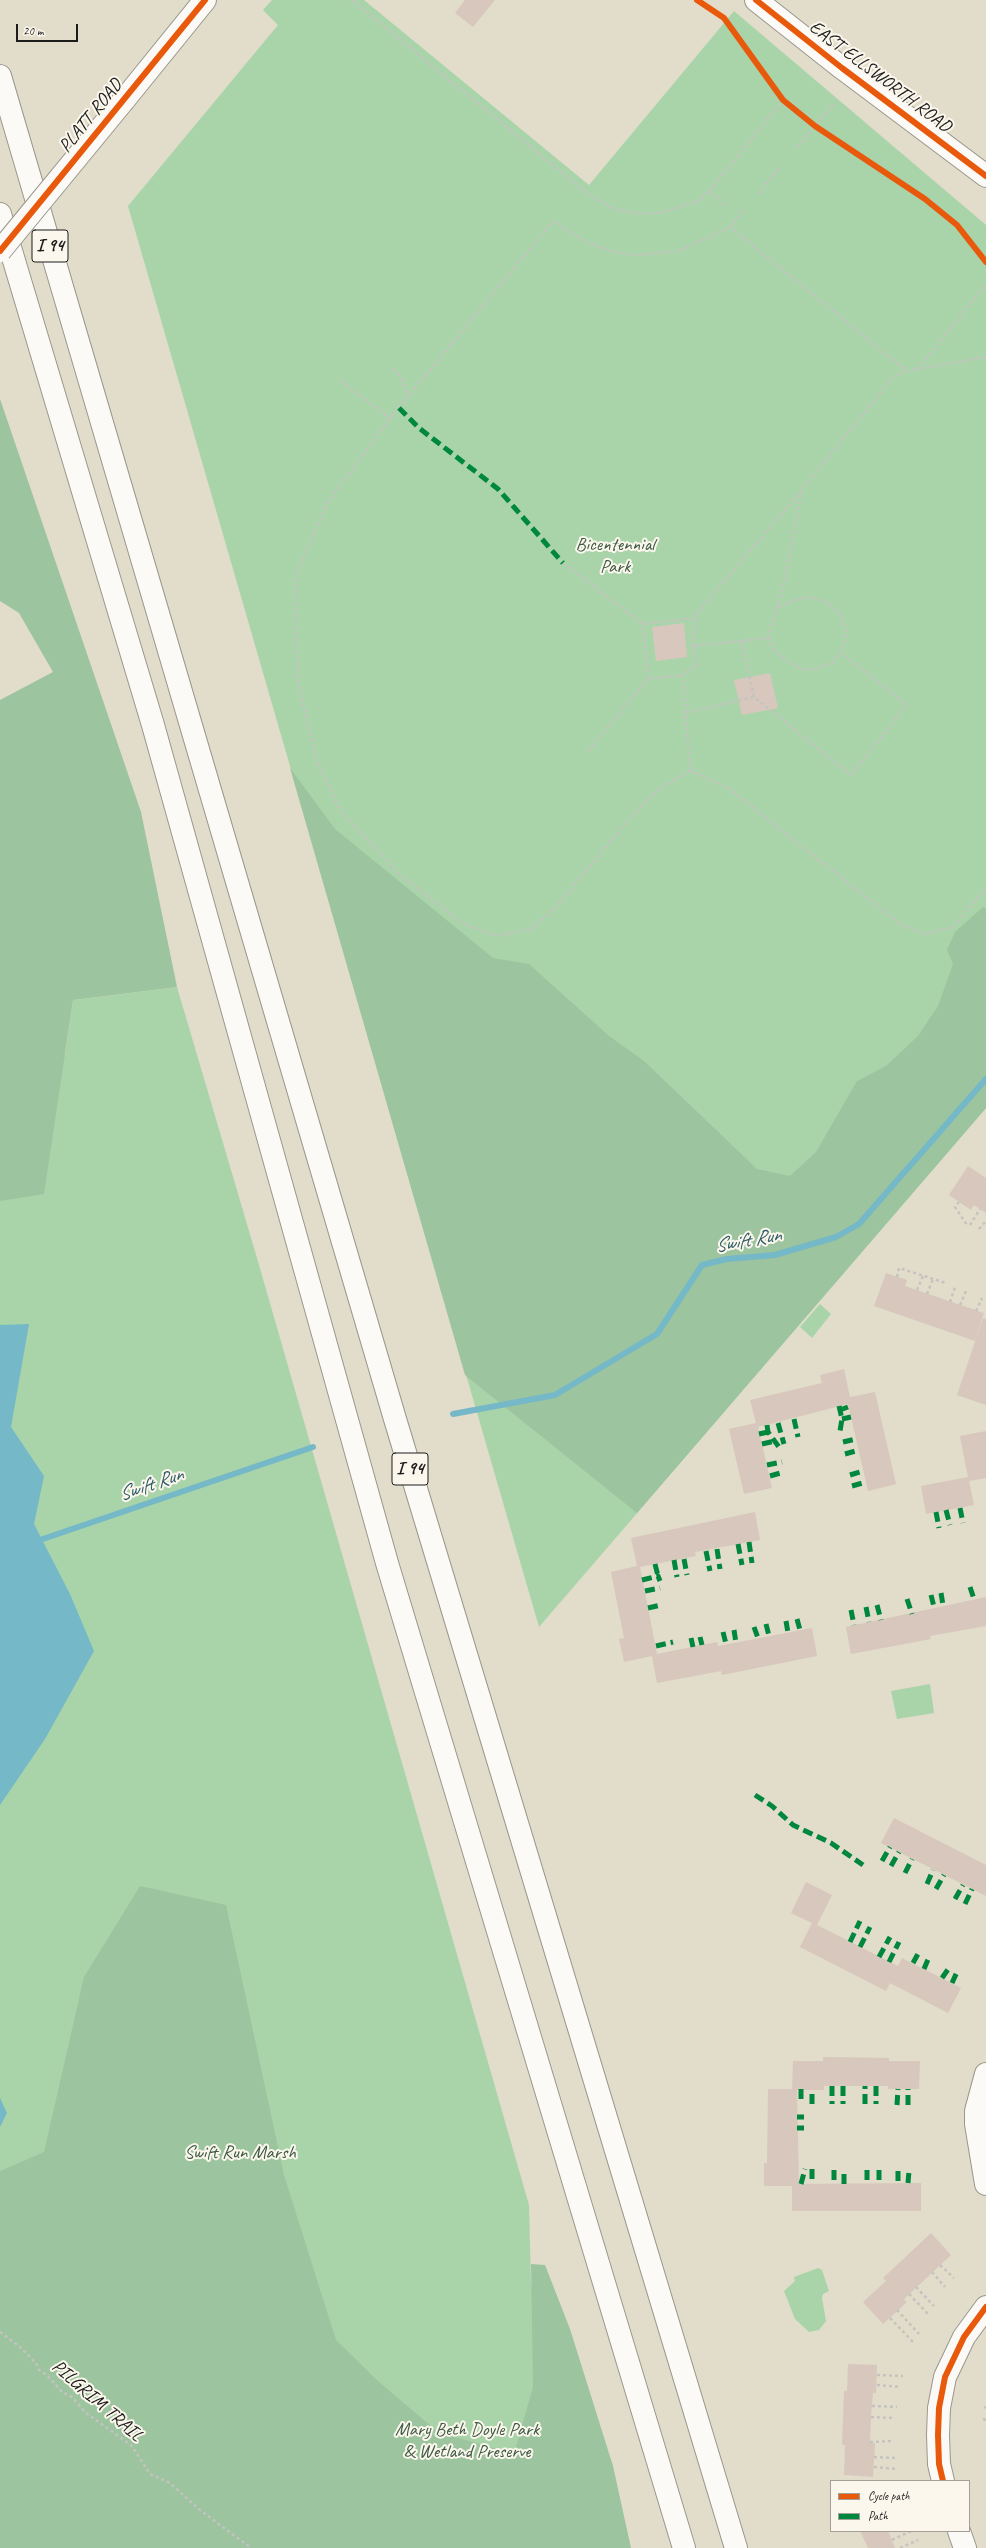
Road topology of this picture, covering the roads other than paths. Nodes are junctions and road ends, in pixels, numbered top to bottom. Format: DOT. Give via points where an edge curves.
graph roads {
  1 [pos="205,0"];
  2 [pos="756,0"];
  3 [pos="0,76"];
  4 [pos="986,176"];
  5 [pos="0,214"];
  6 [pos="0,251"];
  7 [pos="986,2074"];
  8 [pos="986,2184"];
  9 [pos="986,2307"];
  10 [pos="944,2480"];
  11 [pos="959,2532"];
  12 [pos="684,2548"];
  13 [pos="736,2548"];
  14 [pos="965,2548"];
  1 -- 6 [label="main road, PLATT ROAD, bridge"];
  2 -- 4 [label="main road, EAST ELLSWORTH ROAD"];
  3 -- 13 [label="main road, I 94" via="395,1419"];
  5 -- 12 [label="main road, I 94" via="153,725 387,1564"];
  7 -- 8 [label="main road" via="976,2111"];
  9 -- 10 [label="main road" via="964,2337 945,2377 939,2408 938,2435 939,2464"];
  11 -- 14 [label="main road"];
}
